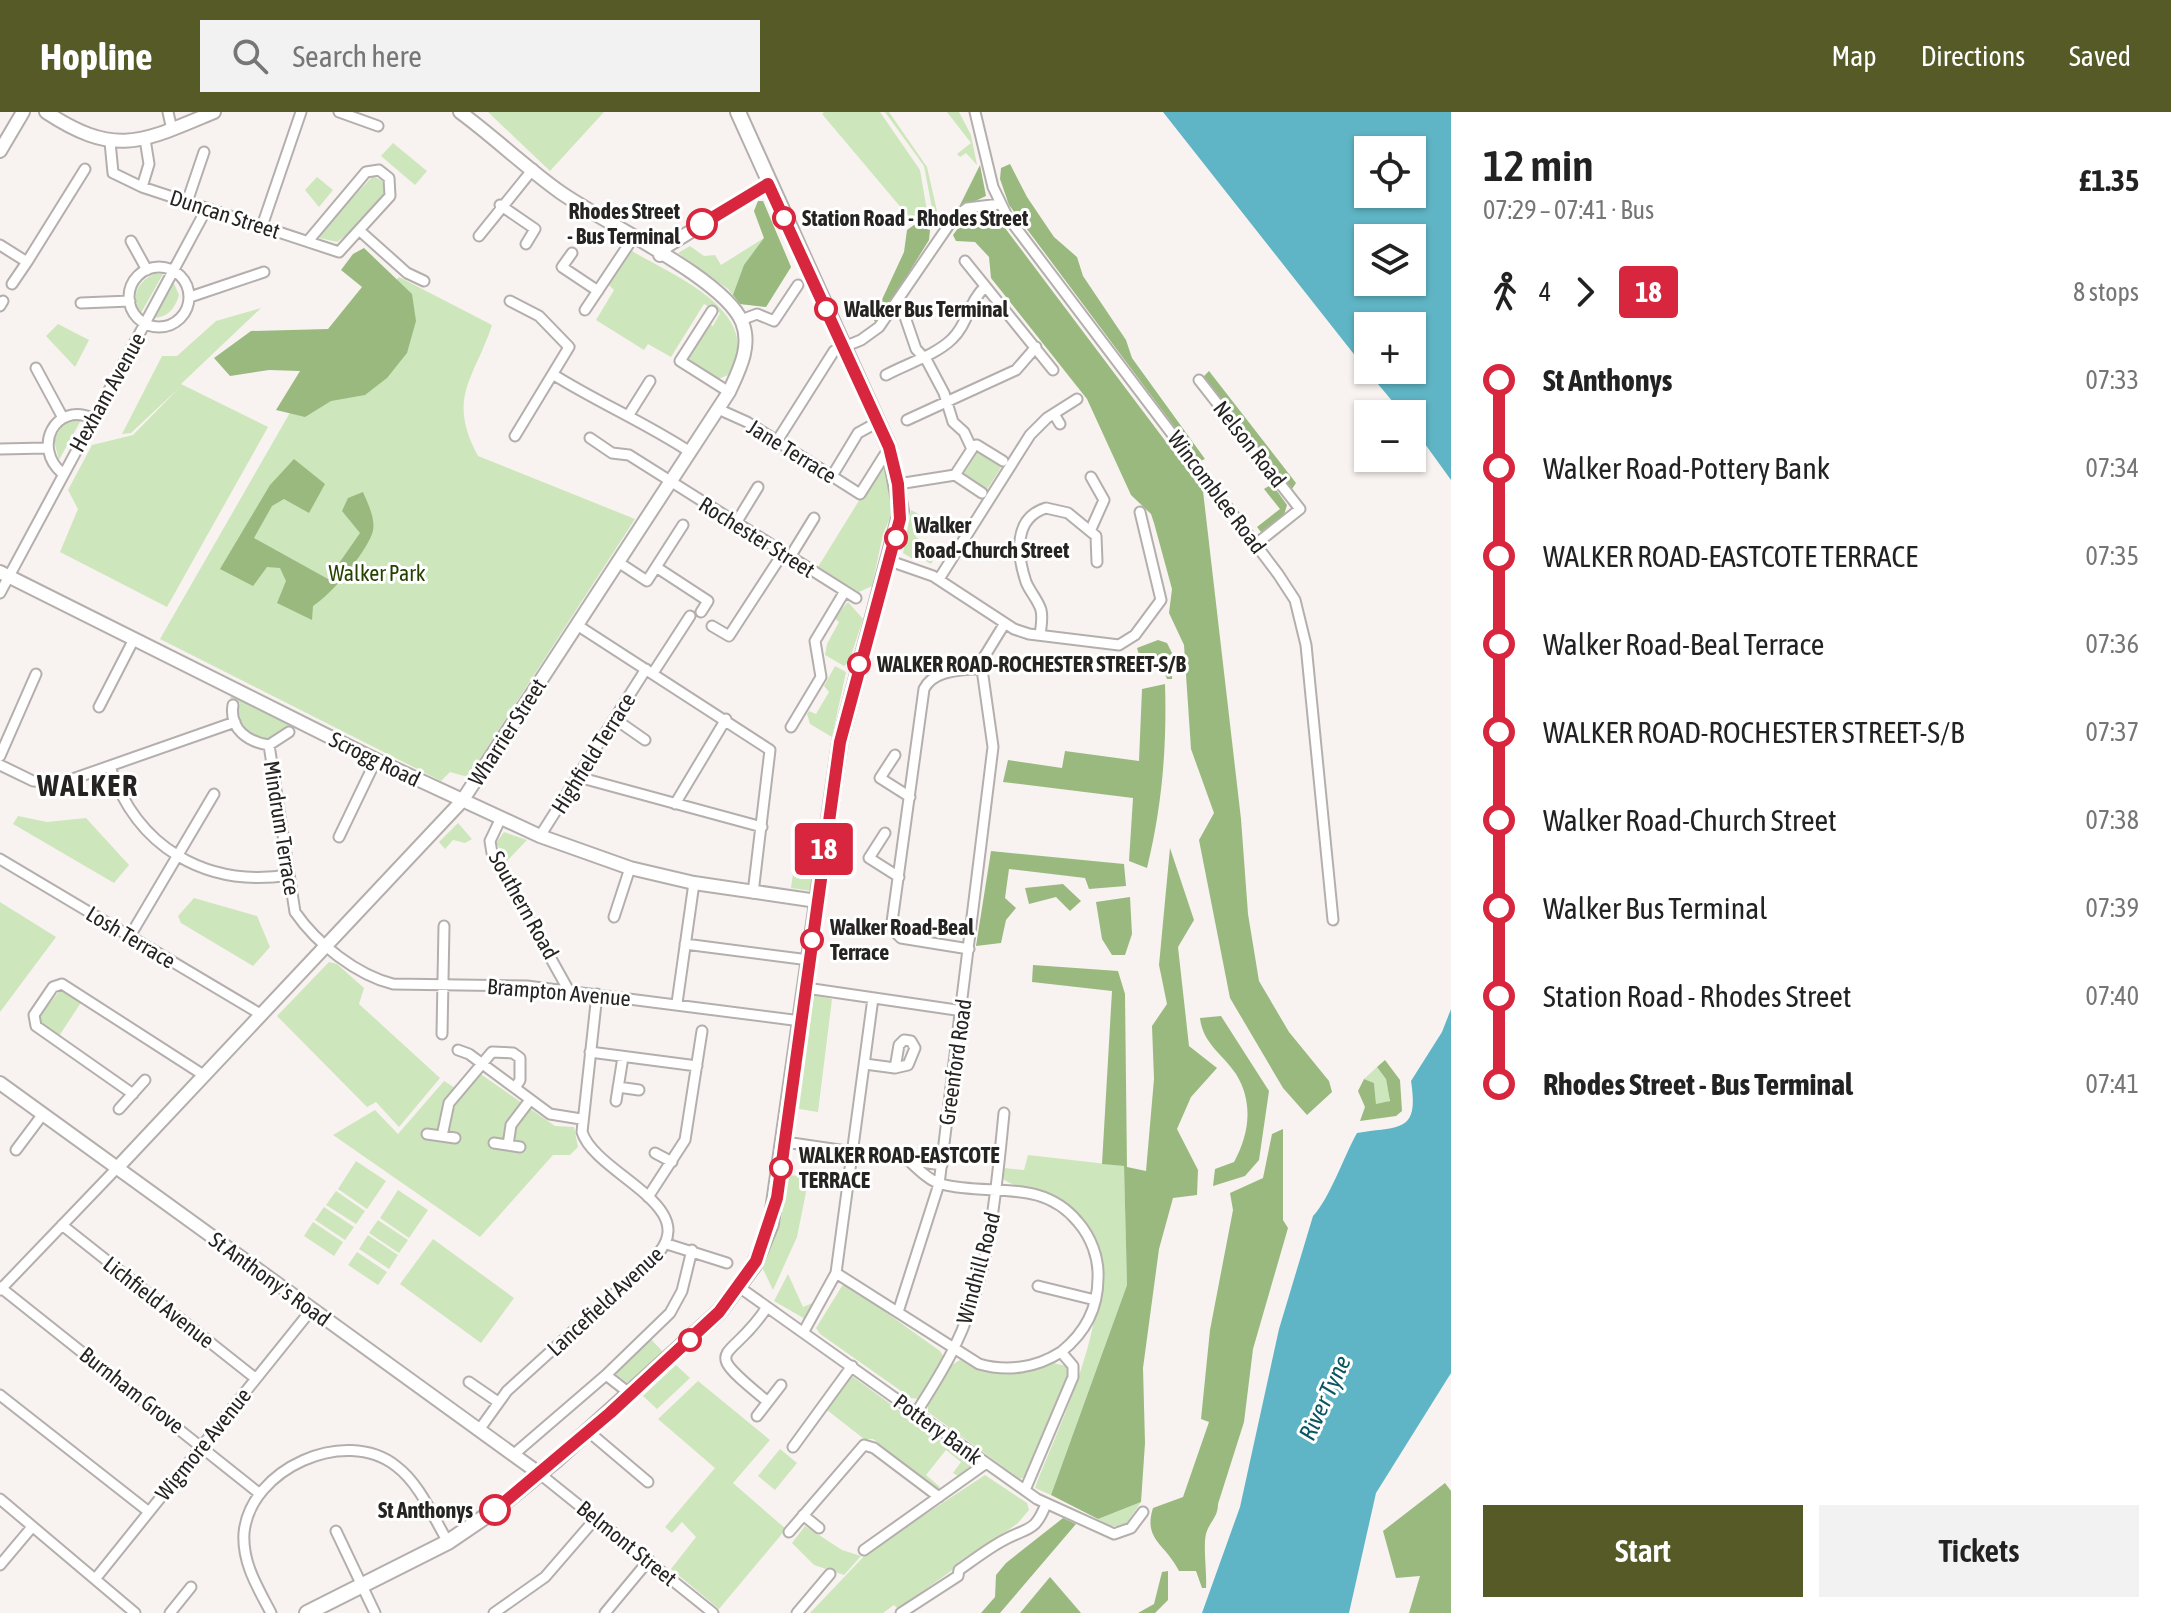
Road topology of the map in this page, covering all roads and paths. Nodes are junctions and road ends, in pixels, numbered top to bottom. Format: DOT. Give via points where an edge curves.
graph roads {
  1 [pos="23,112"];
  2 [pos="46,112"];
  3 [pos="168,112"];
  4 [pos="214,112"];
  5 [pos="301,112"];
  6 [pos="339,112"];
  7 [pos="460,112"];
  8 [pos="470,112"];
  9 [pos="738,112"];
  10 [pos="975,112"];
  11 [pos="378,126"];
  12 [pos="172,130"];
  13 [pos="145,139"];
  14 [pos="498,140"];
  15 [pos="110,142"];
  16 [pos="0,151"];
  17 [pos="204,152"];
  18 [pos="85,169"];
  19 [pos="533,169"];
  20 [pos="768,184"];
  21 [pos="142,187"];
  22 [pos="187,202"];
  23 [pos="1000,204"];
  24 [pos="500,205"];
  25 [pos="207,208"];
  26 [pos="262,226"];
  27 [pos="360,231"];
  28 [pos="479,236"];
  29 [pos="633,238"];
  30 [pos="131,241"];
  31 [pos="308,241"];
  32 [pos="526,244"];
  33 [pos="0,245"];
  34 [pos="572,253"];
  35 [pos="660,255"];
  36 [pos="965,261"];
  37 [pos="27,262"];
  38 [pos="147,270"];
  39 [pos="173,271"];
  40 [pos="264,272"];
  41 [pos="424,281"];
  42 [pos="12,284"];
  43 [pos="798,285"];
  44 [pos="985,287"];
  45 [pos="598,291"];
  46 [pos="190,297"];
  47 [pos="130,301"];
  48 [pos="510,301"];
  49 [pos="81,303"];
  50 [pos="894,308"];
  51 [pos="585,310"];
  52 [pos="712,311"];
  53 [pos="741,320"];
  54 [pos="144,323"];
  55 [pos="843,347"];
  56 [pos="1036,347"];
  57 [pos="922,355"];
  58 [pos="36,368"];
  59 [pos="1053,370"];
  60 [pos="554,375"];
  61 [pos="886,375"];
  62 [pos="1199,380"];
  63 [pos="650,381"];
  64 [pos="729,392"];
  65 [pos="1077,399"];
  66 [pos="945,401"];
  67 [pos="718,409"];
  68 [pos="1054,414"];
  69 [pos="628,416"];
  70 [pos="63,418"];
  71 [pos="92,418"];
  72 [pos="907,420"];
  73 [pos="878,422"];
  74 [pos="1060,424"];
  75 [pos="515,436"];
  76 [pos="590,438"];
  77 [pos="777,441"];
  78 [pos="889,447"];
  79 [pos="46,448"];
  80 [pos="972,448"];
  81 [pos="0,449"];
  82 [pos="690,452"];
  83 [pos="1003,461"];
  84 [pos="62,473"];
  85 [pos="955,475"];
  86 [pos="832,476"];
  87 [pos="1091,477"];
  88 [pos="670,482"];
  89 [pos="898,484"];
  90 [pos="758,487"];
  91 [pos="982,493"];
  92 [pos="1140,512"];
  93 [pos="814,518"];
  94 [pos="736,523"];
  95 [pos="683,525"];
  96 [pos="1091,529"];
  97 [pos="1256,544"];
  98 [pos="786,555"];
  99 [pos="890,561"];
  100 [pos="618,562"];
  101 [pos="1097,562"];
  102 [pos="656,567"];
  103 [pos="4,574"];
  104 [pos="939,579"];
  105 [pos="845,591"];
  106 [pos="0,593"];
  107 [pos="856,598"];
  108 [pos="701,612"];
  109 [pos="690,616"];
  110 [pos="1005,623"];
  111 [pos="577,625"];
  112 [pos="712,626"];
  113 [pos="1040,635"];
  114 [pos="134,639"];
  115 [pos="981,668"];
  116 [pos="649,671"];
  117 [pos="36,674"];
  118 [pos="233,705"];
  119 [pos="99,707"];
  120 [pos="615,719"];
  121 [pos="726,719"];
  122 [pos="235,722"];
  123 [pos="791,727"];
  124 [pos="289,732"];
  125 [pos="645,740"];
  126 [pos="269,745"];
  127 [pos="895,755"];
  128 [pos="0,756"];
  129 [pos="376,760"];
  130 [pos="0,765"];
  131 [pos="110,767"];
  132 [pos="578,777"];
  133 [pos="214,794"];
  134 [pos="910,797"];
  135 [pos="462,801"];
  136 [pos="675,804"];
  137 [pos="500,820"];
  138 [pos="762,827"];
  139 [pos="885,833"];
  140 [pos="540,836"];
  141 [pos="339,837"];
  142 [pos="179,854"];
  143 [pos="0,859"];
  144 [pos="630,868"];
  145 [pos="289,875"];
  146 [pos="899,877"];
  147 [pos="694,883"];
  148 [pos="753,893"];
  149 [pos="817,901"];
  150 [pos="614,917"];
  151 [pos="1333,920"];
  152 [pos="444,926"];
  153 [pos="130,936"];
  154 [pos="685,944"];
  155 [pos="329,945"];
  156 [pos="969,949"];
  157 [pos="809,960"];
  158 [pos="442,986"];
  159 [pos="806,988"];
  160 [pos="569,991"];
  161 [pos="597,994"];
  162 [pos="873,998"];
  163 [pos="677,1003"];
  164 [pos="963,1011"];
  165 [pos="262,1015"];
  166 [pos="801,1021"];
  167 [pos="702,1031"];
  168 [pos="442,1034"];
  169 [pos="458,1050"];
  170 [pos="590,1052"];
  171 [pos="623,1057"];
  172 [pos="482,1063"];
  173 [pos="865,1064"];
  174 [pos="697,1066"];
  175 [pos="895,1068"];
  176 [pos="205,1076"];
  177 [pos="145,1080"];
  178 [pos="0,1083"];
  179 [pos="618,1087"];
  180 [pos="515,1088"];
  181 [pos="639,1090"];
  182 [pos="133,1094"];
  183 [pos="530,1100"];
  184 [pos="616,1101"];
  185 [pos="119,1109"];
  186 [pos="1004,1113"];
  187 [pos="43,1114"];
  188 [pos="581,1119"];
  189 [pos="427,1134"];
  190 [pos="442,1136"];
  191 [pos="455,1138"];
  192 [pos="785,1142"];
  193 [pos="494,1143"];
  194 [pos="508,1145"];
  195 [pos="520,1147"];
  196 [pos="16,1150"];
  197 [pos="852,1151"];
  198 [pos="655,1153"];
  199 [pos="907,1159"];
  200 [pos="672,1162"];
  201 [pos="942,1165"];
  202 [pos="117,1168"];
  203 [pos="939,1184"];
  204 [pos="996,1188"];
  205 [pos="648,1197"];
  206 [pos="62,1225"];
  207 [pos="667,1244"];
  208 [pos="692,1250"];
  209 [pos="727,1263"];
  210 [pos="836,1273"];
  211 [pos="1038,1286"];
  212 [pos="739,1287"];
  213 [pos="1,1288"];
  214 [pos="1095,1300"];
  215 [pos="767,1307"];
  216 [pos="312,1309"];
  217 [pos="898,1312"];
  218 [pos="804,1331"];
  219 [pos="953,1350"];
  220 [pos="1061,1352"];
  221 [pos="852,1366"];
  222 [pos="606,1375"];
  223 [pos="255,1378"];
  224 [pos="469,1382"];
  225 [pos="781,1385"];
  226 [pos="624,1389"];
  227 [pos="0,1395"];
  228 [pos="498,1402"];
  229 [pos="768,1402"];
  230 [pos="916,1413"];
  231 [pos="757,1416"];
  232 [pos="479,1430"];
  233 [pos="589,1432"];
  234 [pos="202,1446"];
  235 [pos="793,1447"];
  236 [pos="513,1455"];
  237 [pos="985,1464"];
  238 [pos="540,1474"];
  239 [pos="648,1482"];
  240 [pos="1025,1490"];
  241 [pos="260,1494"];
  242 [pos="939,1497"];
  243 [pos="0,1499"];
  244 [pos="1046,1504"];
  245 [pos="149,1512"];
  246 [pos="1143,1512"];
  247 [pos="803,1515"];
  248 [pos="596,1518"];
  249 [pos="32,1527"];
  250 [pos="819,1528"];
  251 [pos="336,1531"];
  252 [pos="789,1532"];
  253 [pos="448,1542"];
  254 [pos="864,1550"];
  255 [pos="649,1560"];
  256 [pos="0,1565"];
  257 [pos="830,1574"];
  258 [pos="96,1578"];
  259 [pos="362,1586"];
  260 [pos="191,1587"];
  261 [pos="135,1613"];
  262 [pos="170,1613"];
  263 [pos="271,1613"];
  264 [pos="307,1613"];
  265 [pos="375,1613"];
  266 [pos="494,1613"];
  267 [pos="605,1613"];
  268 [pos="713,1613"];
  269 [pos="797,1613"];
  270 [pos="901,1613"];
  1 -- 16 [label="street"];
  2 -- 15 [label="street" via="89,137"];
  3 -- 12 [label="street"];
  4 -- 12 [label="street"];
  5 -- 26 [label="street"];
  6 -- 11 [label="street"];
  7 -- 14 [label="street"];
  8 -- 14 [label="street"];
  9 -- 20 [label="main road"];
  10 -- 23 [label="street, Wincomblee Road"];
  12 -- 13 [label="street"];
  13 -- 15 [label="street"];
  13 -- 21 [label="street, Duncan Street" via="149,164"];
  14 -- 19 [label="street"];
  15 -- 21 [label="street, Duncan Street" via="113,173"];
  17 -- 22 [label="street"];
  18 -- 37 [label="street"];
  19 -- 24 [label="street"];
  19 -- 29 [label="street"];
  20 -- 35 [label="street"];
  20 -- 55 [label="main road"];
  21 -- 22 [label="street, Duncan Street"];
  22 -- 25 [label="street, Duncan Street"];
  23 -- 50 [label="street" via="976,206 957,215"];
  23 -- 97 [label="street, Wincomblee Road"];
  24 -- 28 [label="street"];
  24 -- 32 [label="street" via="535,229"];
  25 -- 26 [label="street, Duncan Street"];
  25 -- 39 [label="street, Hexham Avenue"];
  26 -- 31 [label="street, Duncan Street"];
  27 -- 31 [label="street, Duncan Street" via="339,252"];
  27 -- 31 [label="street, Duncan Street" via="390,196 390,182 379,170 362,176"];
  27 -- 41 [label="street" via="407,273"];
  29 -- 35 [label="street"];
  29 -- 45 [label="street"];
  30 -- 38 [label="street"];
  33 -- 37 [label="street"];
  34 -- 45 [label="street" via="562,267"];
  35 -- 53 [label="street" via="717,291"];
  36 -- 44 [label="street"];
  37 -- 42 [label="street"];
  38 -- 39 [label="street"];
  38 -- 47 [label="street" via="133,283"];
  39 -- 46 [label="street" via="182,277"];
  39 -- 54 [label="street, Hexham Avenue"];
  40 -- 46 [label="street"];
  43 -- 53 [label="street" via="774,321 757,314"];
  44 -- 56 [label="street"];
  44 -- 57 [label="street" via="954,337"];
  45 -- 51 [label="street"];
  46 -- 54 [label="street" via="175,323"];
  47 -- 49 [label="street"];
  47 -- 54 [label="street"];
  48 -- 60 [label="street" via="539,316 569,347"];
  50 -- 55 [label="street" via="875,331"];
  50 -- 57 [label="street" via="904,314"];
  52 -- 64 [label="street" via="680,361"];
  53 -- 64 [label="street, Wharrier Street" via="745,347"];
  54 -- 71 [label="street, Hexham Avenue"];
  55 -- 73 [label="main road"];
  55 -- 77 [label="street" via="831,354"];
  56 -- 59 [label="street"];
  56 -- 66 [label="street" via="1016,370"];
  57 -- 61 [label="street"];
  57 -- 66 [label="street"];
  58 -- 70 [label="street"];
  60 -- 69 [label="street"];
  60 -- 75 [label="street"];
  62 -- 97 [label="street, Nelson Road" via="1300,509"];
  63 -- 69 [label="street"];
  64 -- 67 [label="street, Wharrier Street"];
  65 -- 68 [label="street"];
  66 -- 72 [label="street"];
  66 -- 80 [label="street"];
  67 -- 77 [label="street, Jane Terrace"];
  67 -- 82 [label="street, Wharrier Street"];
  68 -- 74 [label="street"];
  68 -- 104 [label="street" via="1030,435"];
  69 -- 82 [label="street"];
  70 -- 71 [label="street"];
  70 -- 79 [label="street"];
  71 -- 84 [label="street, Hexham Avenue"];
  73 -- 78 [label="main road"];
  73 -- 86 [label="street" via="858,433"];
  76 -- 88 [label="street, Rochester Street"];
  77 -- 86 [label="street, Jane Terrace"];
  78 -- 86 [label="street, Jane Terrace" via="860,494"];
  78 -- 89 [label="main road"];
  79 -- 81 [label="street"];
  79 -- 84 [label="street"];
  80 -- 83 [label="street" via="977,445"];
  80 -- 85 [label="street"];
  82 -- 88 [label="street, Wharrier Street"];
  84 -- 103 [label="street, Hexham Avenue"];
  85 -- 89 [label="street"];
  85 -- 91 [label="street"];
  87 -- 96 [label="street" via="1104,500"];
  88 -- 94 [label="street, Rochester Street"];
  88 -- 100 [label="street, Wharrier Street"];
  89 -- 99 [label="main road" via="900,519"];
  90 -- 94 [label="street"];
  92 -- 113 [label="street" via="1160,595 1155,612 1119,645"];
  93 -- 98 [label="street"];
  94 -- 98 [label="street, Rochester Street"];
  95 -- 102 [label="street"];
  96 -- 101 [label="street" via="1098,541"];
  96 -- 113 [label="street" via="1059,509 1046,508 1024,522 1016,542 1042,615"];
  97 -- 151 [label="street, Wincomblee Road" via="1290,591 1301,619"];
  98 -- 105 [label="street, Rochester Street"];
  98 -- 112 [label="street" via="729,636"];
  99 -- 104 [label="street"];
  99 -- 149 [label="main road" via="844,721"];
  100 -- 102 [label="street" via="647,581"];
  100 -- 111 [label="street, Wharrier Street"];
  102 -- 108 [label="street" via="708,601"];
  103 -- 106 [label="street, Hexham Avenue"];
  103 -- 114 [label="street, Scrogg Road"];
  104 -- 110 [label="street"];
  105 -- 107 [label="street, Rochester Street"];
  105 -- 123 [label="street" via="814,645 821,670"];
  109 -- 116 [label="street, Highfield Terrace"];
  110 -- 113 [label="street"];
  110 -- 115 [label="street"];
  111 -- 116 [label="street"];
  111 -- 135 [label="street, Wharrier Street"];
  114 -- 119 [label="street"];
  114 -- 129 [label="street, Scrogg Road"];
  115 -- 134 [label="street" via="939,674 927,684"];
  115 -- 156 [label="street, Greenford Road" via="993,747"];
  116 -- 120 [label="street, Highfield Terrace"];
  116 -- 121 [label="street"];
  117 -- 128 [label="street"];
  118 -- 122 [label="street"];
  120 -- 125 [label="street"];
  120 -- 132 [label="street, Highfield Terrace"];
  121 -- 136 [label="street"];
  121 -- 138 [label="street" via="770,750"];
  122 -- 126 [label="street" via="246,738"];
  122 -- 131 [label="street"];
  124 -- 126 [label="street"];
  126 -- 145 [label="street, Mindrum Terrace"];
  127 -- 134 [label="street" via="880,778"];
  129 -- 135 [label="street, Scrogg Road"];
  129 -- 141 [label="street"];
  130 -- 131 [label="street" via="45,783"];
  131 -- 142 [label="street" via="137,823"];
  132 -- 136 [label="street"];
  132 -- 140 [label="street, Highfield Terrace"];
  133 -- 142 [label="street"];
  134 -- 146 [label="street"];
  135 -- 137 [label="street, Scrogg Road"];
  135 -- 155 [label="street, Wharrier Street"];
  136 -- 138 [label="street"];
  137 -- 140 [label="street, Scrogg Road"];
  137 -- 160 [label="street, Southern Road" via="490,841 492,853"];
  138 -- 148 [label="street"];
  139 -- 146 [label="street" via="869,858"];
  140 -- 144 [label="street, Scrogg Road"];
  142 -- 145 [label="street" via="215,873 239,878"];
  142 -- 153 [label="street"];
  143 -- 153 [label="street, Losh Terrace"];
  144 -- 147 [label="street, Scrogg Road"];
  144 -- 150 [label="street"];
  145 -- 155 [label="street, Mindrum Terrace" via="295,912"];
  146 -- 156 [label="street" via="895,934"];
  147 -- 148 [label="street, Scrogg Road"];
  147 -- 154 [label="street"];
  148 -- 149 [label="street, Scrogg Road"];
  149 -- 157 [label="main road"];
  152 -- 158 [label="street"];
  153 -- 165 [label="street, Losh Terrace"];
  154 -- 157 [label="street"];
  154 -- 163 [label="street"];
  155 -- 158 [label="street, Brampton Avenue" via="373,979"];
  155 -- 165 [label="street, Wharrier Street"];
  156 -- 164 [label="street, Greenford Road"];
  157 -- 159 [label="main road"];
  158 -- 160 [label="street, Brampton Avenue"];
  158 -- 168 [label="street"];
  159 -- 162 [label="street"];
  159 -- 166 [label="main road"];
  160 -- 161 [label="street, Brampton Avenue"];
  161 -- 163 [label="street, Brampton Avenue"];
  161 -- 170 [label="street"];
  162 -- 164 [label="street"];
  162 -- 173 [label="street"];
  163 -- 166 [label="street, Brampton Avenue"];
  164 -- 201 [label="street, Greenford Road"];
  165 -- 176 [label="street, Wharrier Street"];
  166 -- 192 [label="main road"];
  167 -- 174 [label="street"];
  169 -- 172 [label="street"];
  170 -- 171 [label="street"];
  170 -- 188 [label="street"];
  171 -- 174 [label="street"];
  171 -- 179 [label="street"];
  172 -- 180 [label="street"];
  172 -- 180 [label="street" via="495,1051 519,1056 522,1065"];
  172 -- 190 [label="street" via="449,1103"];
  173 -- 175 [label="street"];
  173 -- 197 [label="street"];
  174 -- 200 [label="street" via="687,1134"];
  176 -- 182 [label="street" via="62,984 53,987 34,1015 36,1026"];
  176 -- 202 [label="street, Wharrier Street"];
  177 -- 182 [label="street"];
  178 -- 187 [label="street, St Anthony's Road"];
  179 -- 181 [label="street"];
  179 -- 184 [label="street"];
  180 -- 183 [label="street"];
  182 -- 185 [label="street"];
  183 -- 188 [label="street" via="554,1116"];
  183 -- 194 [label="street" via="511,1125"];
  186 -- 204 [label="street, Windhill Road"];
  187 -- 196 [label="street"];
  187 -- 202 [label="street, St Anthony's Road"];
  188 -- 205 [label="street, Lancefield Avenue" via="591,1150"];
  189 -- 190 [label="street"];
  190 -- 191 [label="street"];
  192 -- 197 [label="street"];
  192 -- 212 [label="main road" via="771,1224"];
  193 -- 194 [label="street"];
  194 -- 195 [label="street"];
  197 -- 199 [label="street"];
  197 -- 210 [label="street"];
  198 -- 200 [label="street"];
  199 -- 201 [label="street"];
  199 -- 203 [label="street"];
  200 -- 205 [label="street"];
  201 -- 203 [label="street, Greenford Road"];
  202 -- 206 [label="street"];
  202 -- 216 [label="street, St Anthony's Road"];
  203 -- 204 [label="street"];
  203 -- 217 [label="street, Greenford Road"];
  204 -- 214 [label="street" via="1043,1196 1073,1215 1096,1256"];
  204 -- 219 [label="street, Windhill Road" via="983,1266"];
  205 -- 207 [label="street, Lancefield Avenue" via="667,1217"];
  206 -- 213 [label="street"];
  206 -- 223 [label="street, Lichfield Avenue"];
  207 -- 208 [label="street"];
  207 -- 228 [label="street, Lancefield Avenue"];
  208 -- 209 [label="street"];
  208 -- 222 [label="street" via="674,1308"];
  210 -- 217 [label="street"];
  210 -- 218 [label="street"];
  211 -- 214 [label="street"];
  212 -- 215 [label="street, Pottery Bank"];
  212 -- 233 [label="main road" via="694,1337"];
  213 -- 234 [label="street, Burnham Grove"];
  214 -- 220 [label="street" via="1083,1330"];
  215 -- 218 [label="street, Pottery Bank"];
  215 -- 229 [label="street" via="725,1360 727,1369"];
  216 -- 223 [label="street, Wigmore Avenue"];
  216 -- 232 [label="street, St Anthony's Road"];
  217 -- 219 [label="street"];
  218 -- 221 [label="street, Pottery Bank"];
  219 -- 220 [label="street" via="1003,1369 1032,1365"];
  219 -- 230 [label="street, Windhill Road"];
  220 -- 240 [label="street" via="1073,1366 1073,1377"];
  221 -- 230 [label="street, Pottery Bank"];
  221 -- 235 [label="street"];
  222 -- 226 [label="street"];
  222 -- 236 [label="street"];
  223 -- 234 [label="street, Wigmore Avenue"];
  224 -- 228 [label="street"];
  225 -- 229 [label="street"];
  227 -- 245 [label="street"];
  228 -- 232 [label="street, Lancefield Avenue"];
  229 -- 231 [label="street"];
  230 -- 237 [label="street, Pottery Bank"];
  232 -- 236 [label="street, St Anthony's Road"];
  233 -- 238 [label="main road"];
  233 -- 239 [label="street"];
  234 -- 241 [label="street, Burnham Grove"];
  234 -- 245 [label="street, Wigmore Avenue"];
  236 -- 238 [label="street, St Anthony's Road"];
  237 -- 240 [label="street, Pottery Bank"];
  237 -- 242 [label="street"];
  238 -- 248 [label="street, Belmont Street"];
  238 -- 253 [label="main road"];
  240 -- 244 [label="street, Pottery Bank"];
  241 -- 253 [label="street" via="308,1459 344,1451 374,1454 409,1479"];
  241 -- 263 [label="street" via="247,1521 244,1548"];
  242 -- 247 [label="street" via="867,1445"];
  242 -- 254 [label="street"];
  243 -- 249 [label="street"];
  244 -- 246 [label="street, Pottery Bank" via="1114,1534 1131,1528"];
  244 -- 270 [label="street" via="1032,1528 1005,1539"];
  245 -- 258 [label="street, Wigmore Avenue"];
  247 -- 250 [label="street"];
  247 -- 252 [label="street"];
  248 -- 255 [label="street, Belmont Street"];
  248 -- 266 [label="street" via="545,1577"];
  249 -- 256 [label="street"];
  249 -- 258 [label="street"];
  251 -- 259 [label="street"];
  253 -- 259 [label="main road"];
  255 -- 267 [label="street"];
  255 -- 268 [label="street, Belmont Street"];
  257 -- 269 [label="street"];
  258 -- 261 [label="street"];
  259 -- 264 [label="main road"];
  259 -- 265 [label="street"];
  260 -- 262 [label="street"];
}
